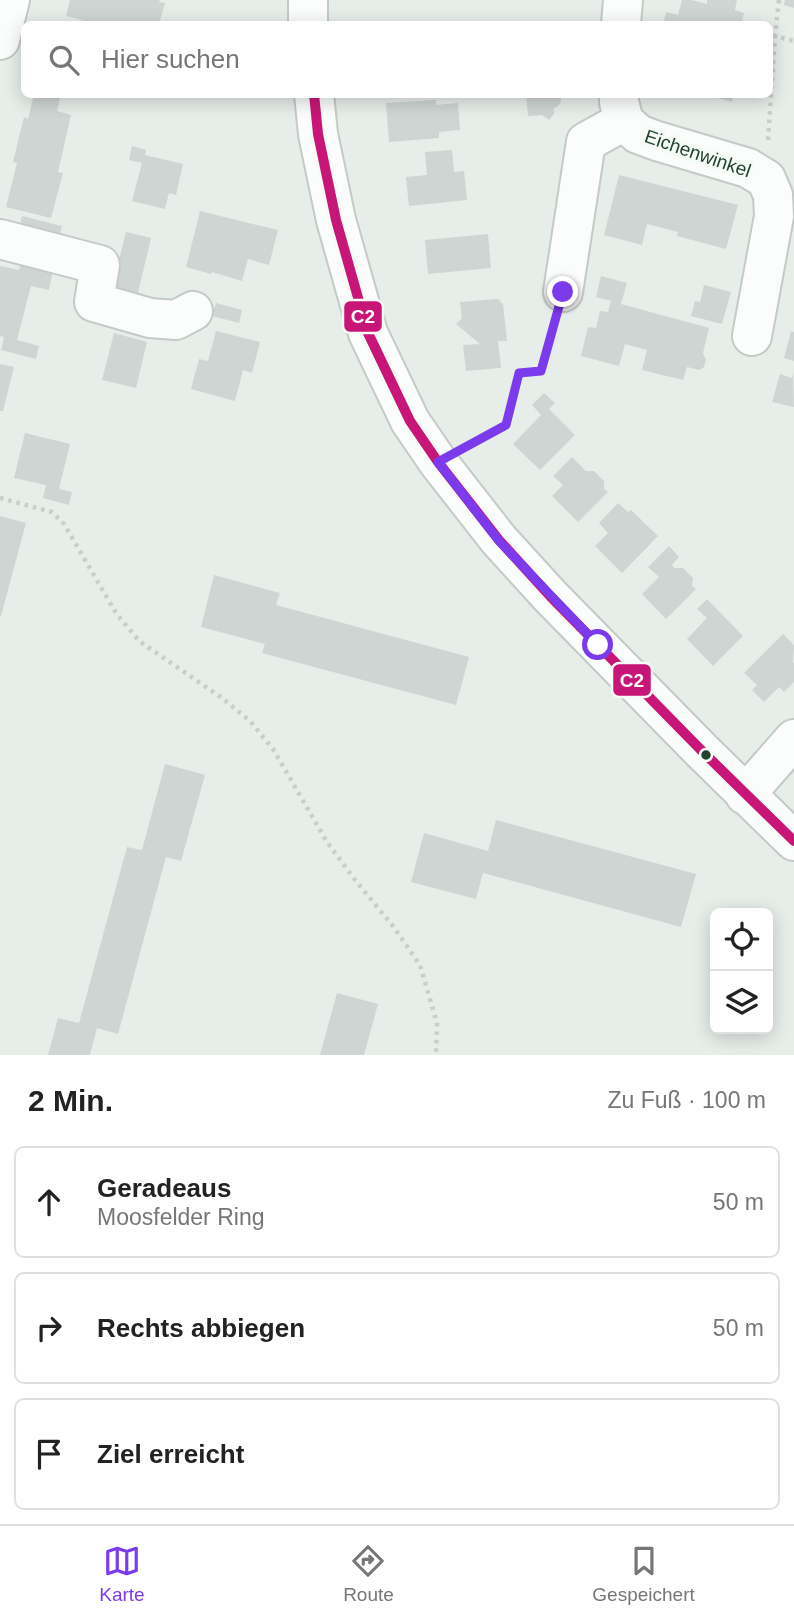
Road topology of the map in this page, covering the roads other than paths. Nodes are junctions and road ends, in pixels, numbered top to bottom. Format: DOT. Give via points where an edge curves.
graph roads {
  1 [pos="10,0"];
  2 [pos="308,0"];
  3 [pos="622,0"];
  4 [pos="309,21"];
  5 [pos="621,21"];
  6 [pos="0,40"];
  7 [pos="314,98"];
  8 [pos="622,108"];
  9 [pos="0,239"];
  10 [pos="563,292"];
  11 [pos="193,311"];
  12 [pos="752,336"];
  13 [pos="794,739"];
  14 [pos="745,795"];
  15 [pos="794,841"];
  1 -- 6 [label="street"];
  2 -- 4 [label="street"];
  3 -- 5 [label="street"];
  7 -- 14 [label="street" via="336,220 368,332 410,421 480,518 524,569"];
  8 -- 10 [label="street" via="586,142"];
  8 -- 12 [label="street, Eichenwinkel" via="638,134 748,168 766,178 774,216"];
  9 -- 11 [label="street" via="100,265 94,302 150,318 176,320"];
  13 -- 14 [label="street"];
  14 -- 15 [label="street"];
}
